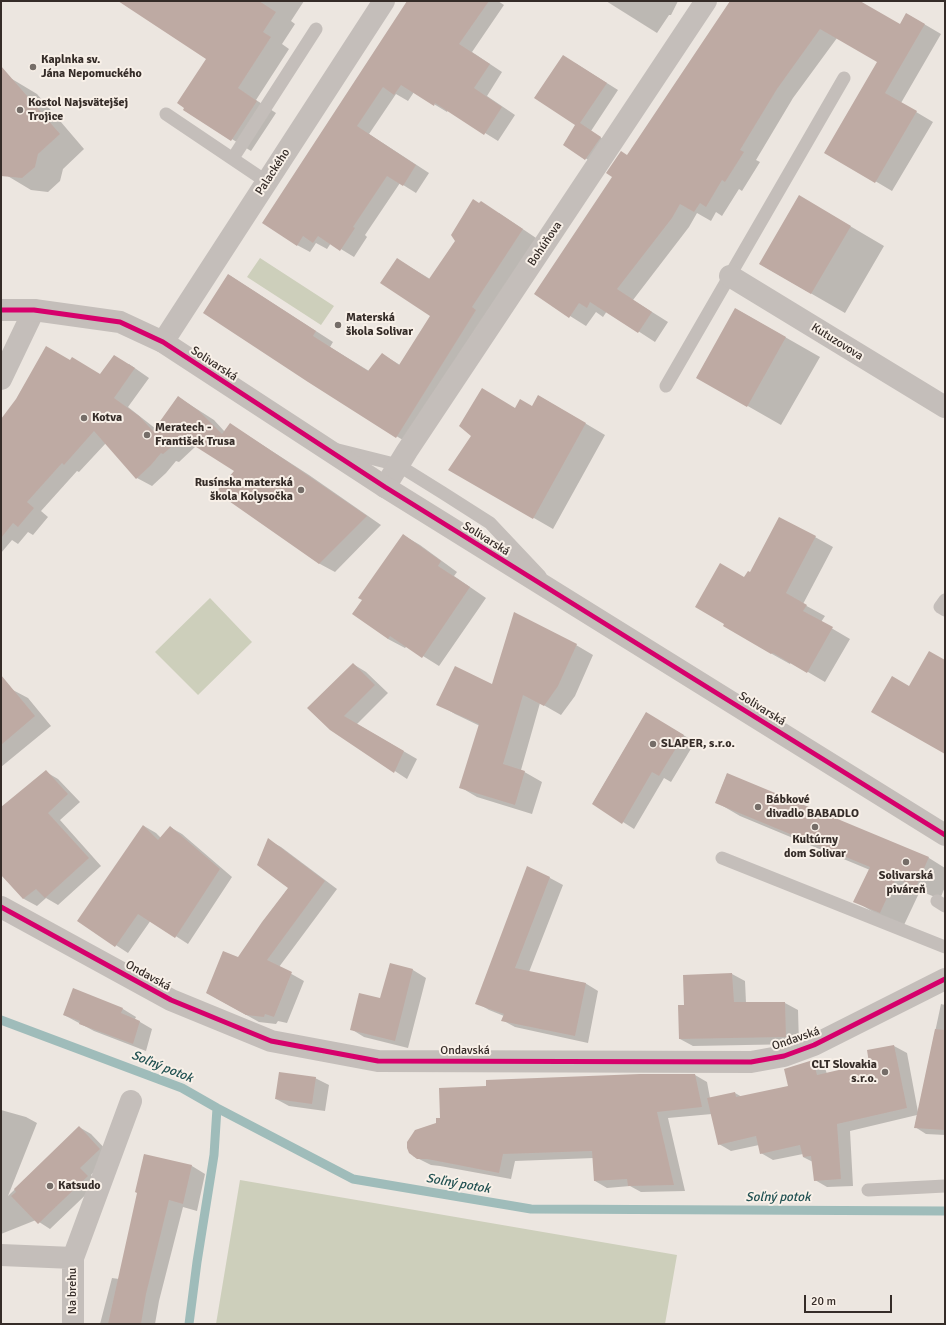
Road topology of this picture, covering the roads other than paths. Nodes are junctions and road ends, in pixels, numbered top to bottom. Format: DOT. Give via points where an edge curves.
graph roads {
  1 [pos="384,1"];
  2 [pos="706,1"];
  3 [pos="316,29"];
  4 [pos="844,78"];
  5 [pos="166,114"];
  6 [pos="233,158"];
  7 [pos="267,182"];
  8 [pos="730,276"];
  9 [pos="1,310"];
  10 [pos="34,310"];
  11 [pos="163,342"];
  12 [pos="1,379"];
  13 [pos="666,386"];
  14 [pos="945,408"];
  15 [pos="323,446"];
  16 [pos="398,465"];
  17 [pos="385,487"];
  18 [pos="558,594"];
  19 [pos="945,600"];
  20 [pos="945,610"];
  21 [pos="945,834"];
  22 [pos="722,858"];
  23 [pos="1,908"];
  24 [pos="945,947"];
  25 [pos="945,979"];
  26 [pos="130,1101"];
  27 [pos="945,1186"];
  28 [pos="868,1190"];
  29 [pos="1,1255"];
  30 [pos="73,1258"];
  31 [pos="73,1324"];
  1 -- 7 [label="street, Palackého"];
  2 -- 16 [label="street, Bohúňova"];
  3 -- 6 [label="lane"];
  4 -- 8 [label="lane"];
  5 -- 6 [label="lane"];
  6 -- 7 [label="lane"];
  7 -- 11 [label="street, Palackého"];
  8 -- 13 [label="lane"];
  8 -- 14 [label="street, Kutuzovova"];
  9 -- 10 [label="street, Solivarská"];
  10 -- 11 [label="street, Solivarská" via="120,322"];
  10 -- 12 [label="street"];
  11 -- 15 [label="street, Solivarská"];
  15 -- 16 [label="lane"];
  15 -- 17 [label="street, Solivarská"];
  16 -- 17 [label="street, Bohúňova"];
  16 -- 18 [label="lane" via="490,523"];
  17 -- 18 [label="street, Solivarská"];
  18 -- 21 [label="street, Solivarská"];
  19 -- 20 [label="lane" via="940,607"];
  22 -- 24 [label="lane"];
  23 -- 25 [label="street, Ondavská" via="172,1000 264,1038 378,1060 751,1062 784,1056 814,1045"];
  26 -- 30 [label="street, Na brehu"];
  27 -- 28 [label="lane"];
  29 -- 30 [label="street"];
  30 -- 31 [label="street, Na brehu"];
}
